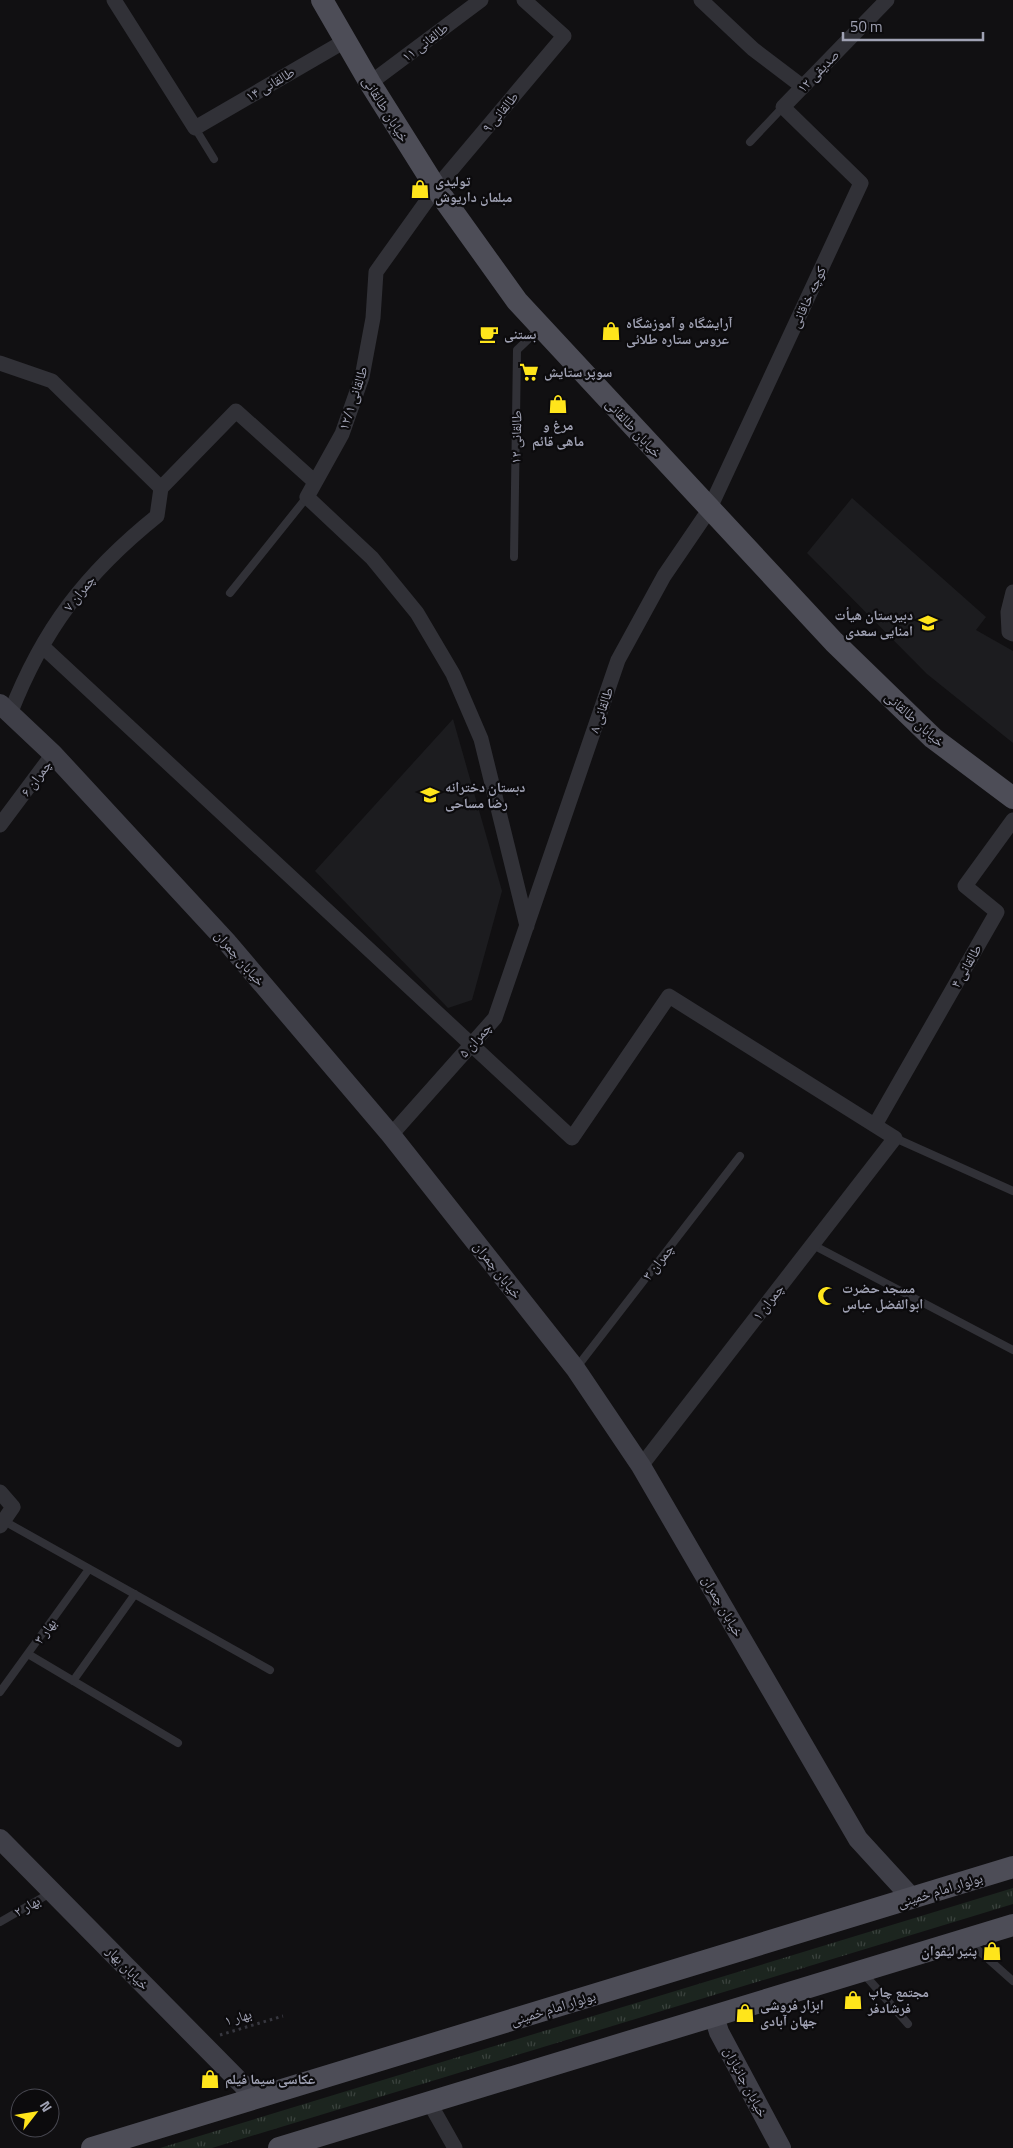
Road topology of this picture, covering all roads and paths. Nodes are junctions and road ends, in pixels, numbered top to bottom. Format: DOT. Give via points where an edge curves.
graph roads {
  1 [pos="114,0"];
  2 [pos="322,0"];
  3 [pos="481,0"];
  4 [pos="524,0"];
  5 [pos="701,0"];
  6 [pos="887,0"];
  7 [pos="345,41"];
  8 [pos="370,83"];
  9 [pos="803,87"];
  10 [pos="783,107"];
  11 [pos="195,128"];
  12 [pos="750,142"];
  13 [pos="214,158"];
  14 [pos="436,188"];
  15 [pos="541,327"];
  16 [pos="0,363"];
  17 [pos="315,482"];
  18 [pos="161,488"];
  19 [pos="307,497"];
  20 [pos="709,510"];
  21 [pos="514,557"];
  22 [pos="1013,592"];
  23 [pos="230,593"];
  24 [pos="1013,634"];
  25 [pos="42,646"];
  26 [pos="5,709"];
  27 [pos="53,754"];
  28 [pos="1013,798"];
  29 [pos="1013,820"];
  30 [pos="0,825"];
  31 [pos="526,926"];
  32 [pos="471,1044"];
  33 [pos="875,1125"];
  34 [pos="391,1135"];
  35 [pos="895,1138"];
  36 [pos="740,1156"];
  37 [pos="1013,1191"];
  38 [pos="813,1245"];
  39 [pos="1013,1350"];
  40 [pos="575,1368"];
  41 [pos="641,1466"];
  42 [pos="0,1492"];
  43 [pos="2,1523"];
  44 [pos="89,1569"];
  45 [pos="135,1594"];
  46 [pos="28,1654"];
  47 [pos="270,1670"];
  48 [pos="73,1680"];
  49 [pos="0,1692"];
  50 [pos="178,1743"];
  51 [pos="0,1839"];
  52 [pos="1013,1867"];
  53 [pos="53,1891"];
  54 [pos="912,1898"];
  55 [pos="0,1922"];
  56 [pos="1013,1925"];
  57 [pos="967,1939"];
  58 [pos="861,1971"];
  59 [pos="1013,1981"];
  60 [pos="283,2016"];
  61 [pos="714,2016"];
  62 [pos="908,2024"];
  63 [pos="200,2041"];
  64 [pos="254,2099"];
  65 [pos="429,2102"];
  66 [pos="92,2148"];
  67 [pos="279,2148"];
  68 [pos="455,2148"];
  69 [pos="782,2148"];
  1 -- 11 [label="street"];
  2 -- 7 [label="main road, خیابان طالقانی"];
  3 -- 8 [label="street, طالقانی ۱۱"];
  4 -- 14 [label="street, طالقانی ۹" via="564,36"];
  5 -- 9 [label="street" via="753,49"];
  6 -- 9 [label="street, صدیقی ۱۲"];
  7 -- 8 [label="main road, خیابان طالقانی"];
  7 -- 11 [label="street, طالقانی ۱۴"];
  8 -- 14 [label="main road, خیابان طالقانی"];
  9 -- 10 [label="street, صدیقی ۱۲"];
  10 -- 12 [label="lane, صدیقی ۱۲"];
  10 -- 20 [label="street, کوچه خاقانی" via="860,183"];
  11 -- 13 [label="lane"];
  14 -- 15 [label="main road, خیابان طالقانی" via="517,301"];
  14 -- 17 [label="street, طالقانی ۱۲/۱" via="376,272 374,318 362,377 342,434"];
  15 -- 20 [label="main road, خیابان طالقانی"];
  15 -- 21 [label="lane, طالقانی ۱۲" via="517,350"];
  16 -- 18 [label="street" via="52,381"];
  17 -- 18 [label="street" via="236,411"];
  17 -- 19 [label="street, طالقانی ۱۲/۱"];
  18 -- 25 [label="street, چمران ۷" via="157,516 121,545 84,585"];
  19 -- 23 [label="lane, طالقانی ۱۲/۱"];
  19 -- 31 [label="street" via="372,558 417,613 453,674 481,739"];
  20 -- 28 [label="main road, خیابان طالقانی" via="834,642 933,738"];
  20 -- 31 [label="street, طالقانی ۸" via="664,576 618,660"];
  22 -- 24 [label="street" via="1008,612 1009,632"];
  25 -- 26 [label="street, چمران ۷"];
  25 -- 32 [label="street"];
  26 -- 27 [label="main road, خیابان چمران"];
  27 -- 30 [label="street, چمران ۶"];
  27 -- 34 [label="main road, خیابان چمران" via="226,941"];
  29 -- 33 [label="street, طالقانی ۴" via="965,886 997,912"];
  31 -- 32 [label="street, چمران ۵" via="495,1018"];
  32 -- 33 [label="street" via="572,1138 669,996"];
  32 -- 34 [label="street, چمران ۵"];
  33 -- 35 [label="street"];
  34 -- 40 [label="main road, خیابان چمران"];
  35 -- 37 [label="lane"];
  35 -- 38 [label="street, چمران ۱"];
  36 -- 40 [label="lane, چمران ۳"];
  38 -- 39 [label="lane"];
  38 -- 41 [label="street, چمران ۱"];
  40 -- 41 [label="main road, خیابان چمران"];
  41 -- 54 [label="main road, خیابان چمران" via="858,1839"];
  42 -- 43 [label="street" via="13,1507"];
  43 -- 44 [label="lane"];
  44 -- 45 [label="lane"];
  44 -- 46 [label="lane, بهار ۳"];
  45 -- 47 [label="lane"];
  45 -- 48 [label="lane"];
  46 -- 48 [label="lane"];
  46 -- 49 [label="lane, بهار ۳"];
  48 -- 50 [label="lane"];
  51 -- 53 [label="main road, خیابان بهار"];
  52 -- 54 [label="main road, بولوار امام خمینی"];
  53 -- 55 [label="lane, بهار ۲"];
  53 -- 63 [label="main road, خیابان بهار"];
  54 -- 64 [label="main road, بولوار امام خمینی"];
  56 -- 57 [label="main road"];
  57 -- 58 [label="main road"];
  57 -- 59 [label="lane"];
  58 -- 61 [label="main road"];
  58 -- 62 [label="lane"];
  60 -- 63 [label="path, بهار ۱"];
  61 -- 65 [label="main road"];
  61 -- 69 [label="main road, خیابان جانبازان" via="719,2032"];
  63 -- 64 [label="main road, خیابان بهار"];
  64 -- 66 [label="main road, بولوار امام خمینی"];
  65 -- 67 [label="main road"];
  65 -- 68 [label="street"];
}
